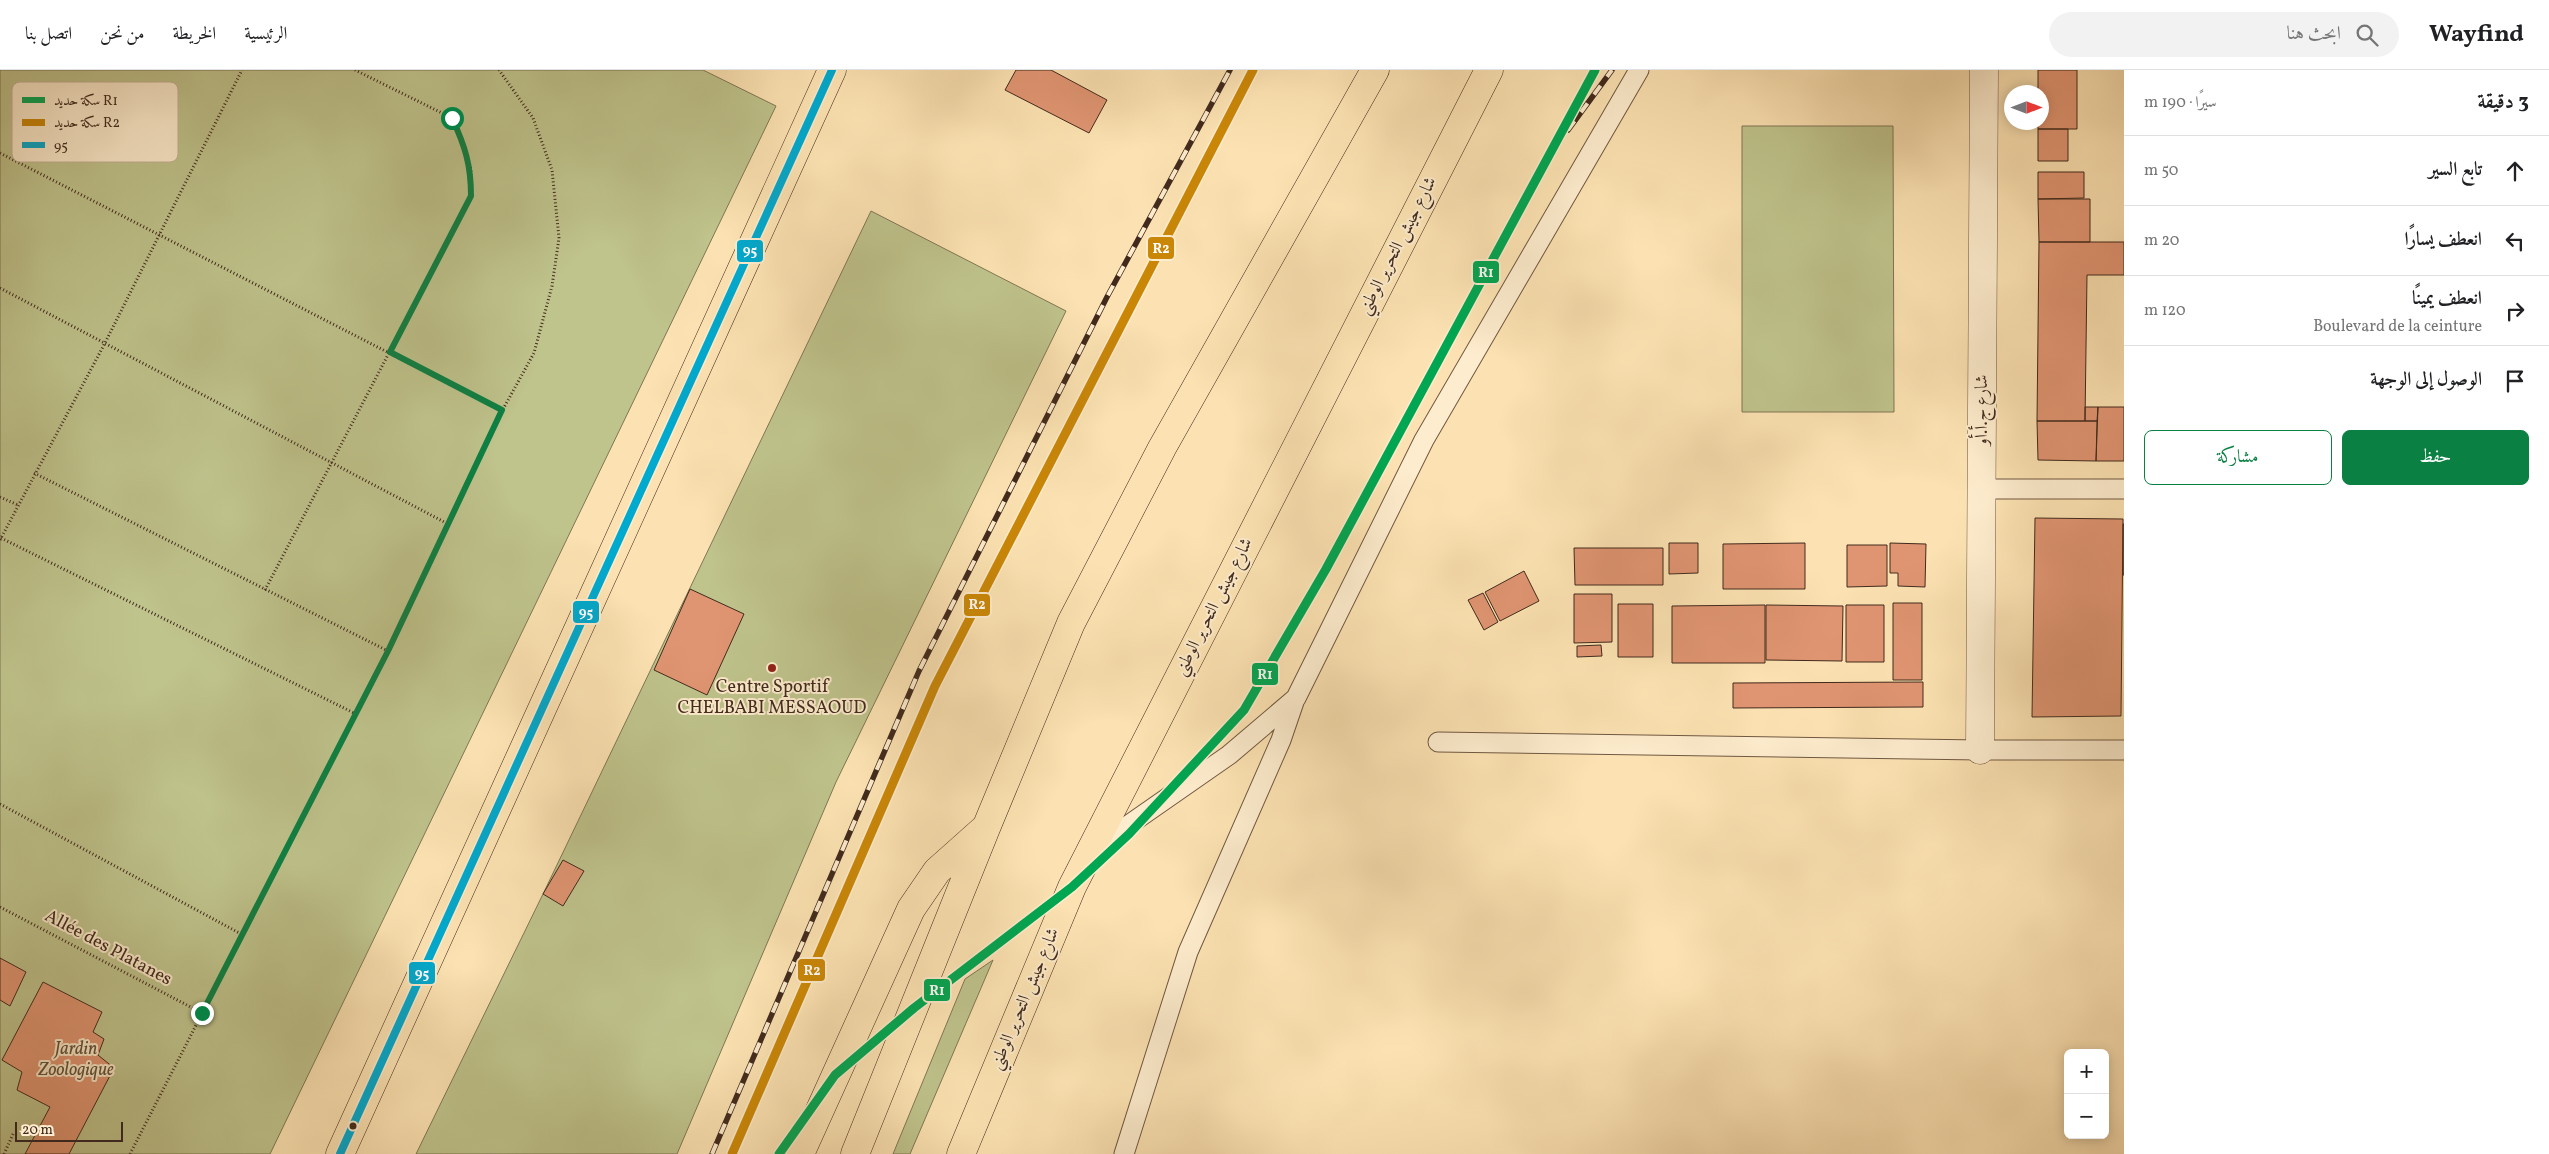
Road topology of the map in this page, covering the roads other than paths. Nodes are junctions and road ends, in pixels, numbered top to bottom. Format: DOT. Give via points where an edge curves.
graph roads {
  1 [pos="832,70"];
  2 [pos="1375,70"];
  3 [pos="1488,70"];
  4 [pos="1639,70"];
  5 [pos="1648,70"];
  6 [pos="1984,70"];
  7 [pos="1623,97"];
  8 [pos="1982,489"];
  9 [pos="2124,489"];
  10 [pos="1296,698"];
  11 [pos="1438,742"];
  12 [pos="1980,750"];
  13 [pos="2124,750"];
  14 [pos="986,828"];
  15 [pos="1091,851"];
  16 [pos="340,1154"];
  17 [pos="800,1154"];
  18 [pos="855,1154"];
  19 [pos="961,1154"];
  20 [pos="1124,1154"];
  1 -- 16 [label="main road"];
  2 -- 14 [label="main road" via="1162,448 1071,623"];
  3 -- 15 [label="main road, شارع جيش التحرير الوطني"];
  4 -- 7 [label="lane"];
  5 -- 7 [label="lane"];
  6 -- 8 [label="street, شارع ج.أ.أو"];
  7 -- 10 [label="lane" via="1424,440"];
  8 -- 9 [label="lane"];
  8 -- 12 [label="street, شارع ج.أ.أو"];
  10 -- 15 [label="lane" via="1229,755"];
  10 -- 20 [label="lane" via="1281,740 1188,952"];
  11 -- 12 [label="lane"];
  12 -- 13 [label="lane"];
  14 -- 17 [label="main road" via="937,871 911,909"];
  14 -- 18 [label="main road"];
  15 -- 19 [label="main road, شارع جيش التحرير الوطني" via="1072,887"];
}
